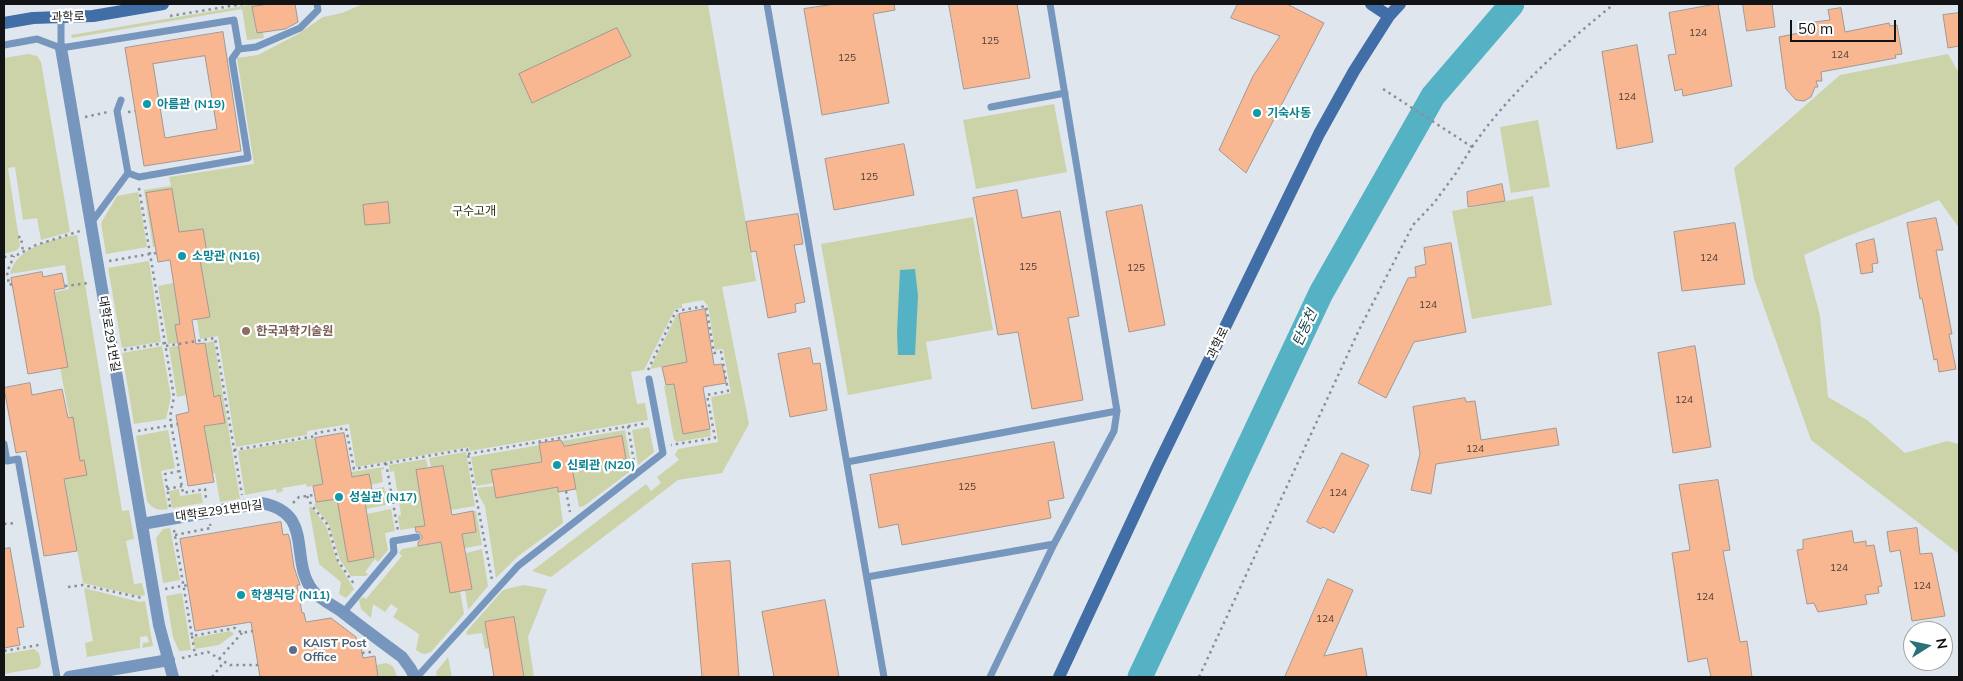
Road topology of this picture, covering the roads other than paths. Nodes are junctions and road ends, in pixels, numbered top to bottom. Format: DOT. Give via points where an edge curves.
graph roads {
  1 [pos="163,4"];
  2 [pos="317,4"];
  3 [pos="767,4"];
  4 [pos="1050,4"];
  5 [pos="1371,4"];
  6 [pos="1400,4"];
  7 [pos="1389,16"];
  8 [pos="61,17"];
  9 [pos="4,23"];
  10 [pos="4,45"];
  11 [pos="60,48"];
  12 [pos="239,49"];
  13 [pos="1065,93"];
  14 [pos="121,100"];
  15 [pos="991,107"];
  16 [pos="128,173"];
  17 [pos="91,224"];
  18 [pos="649,379"];
  19 [pos="1117,411"];
  20 [pos="4,444"];
  21 [pos="847,462"];
  22 [pos="142,524"];
  23 [pos="417,537"];
  24 [pos="1054,544"];
  25 [pos="867,577"];
  26 [pos="343,613"];
  27 [pos="162,661"];
  28 [pos="57,677"];
  29 [pos="69,677"];
  30 [pos="173,677"];
  31 [pos="416,677"];
  32 [pos="884,677"];
  33 [pos="990,677"];
  34 [pos="1060,677"];
  1 -- 8 [label="main road, 과학로" via="93,16"];
  2 -- 12 [label="lane" via="318,10 300,28 256,47"];
  3 -- 21 [label="lane"];
  4 -- 13 [label="lane"];
  5 -- 7 [label="main road"];
  6 -- 7 [label="main road, 과학로"];
  7 -- 34 [label="main road, 과학로" via="1318,134"];
  8 -- 9 [label="main road, 과학로"];
  8 -- 11 [label="lane"];
  10 -- 11 [label="lane" via="37,39"];
  11 -- 12 [label="lane" via="234,20"];
  11 -- 17 [label="street, 대학로291번길"];
  12 -- 16 [label="lane" via="232,58 248,158 139,177"];
  13 -- 15 [label="lane"];
  13 -- 19 [label="lane"];
  14 -- 16 [label="lane" via="117,110"];
  16 -- 17 [label="lane"];
  17 -- 22 [label="street, 대학로291번길"];
  18 -- 31 [label="lane" via="663,453 518,566"];
  19 -- 21 [label="lane"];
  19 -- 24 [label="lane" via="1114,431"];
  20 -- 28 [label="lane" via="7,461 18,459"];
  21 -- 25 [label="lane"];
  22 -- 26 [label="street, 대학로291번마길" via="261,503 277,506 285,511 294,526 305,574 314,591"];
  22 -- 27 [label="street, 대학로291번길"];
  23 -- 26 [label="lane" via="392,541 394,552"];
  24 -- 25 [label="lane"];
  24 -- 33 [label="lane"];
  25 -- 32 [label="lane"];
  26 -- 31 [label="street" via="402,657"];
  27 -- 29 [label="street"];
  27 -- 30 [label="street, 대학로291번길"];
}
